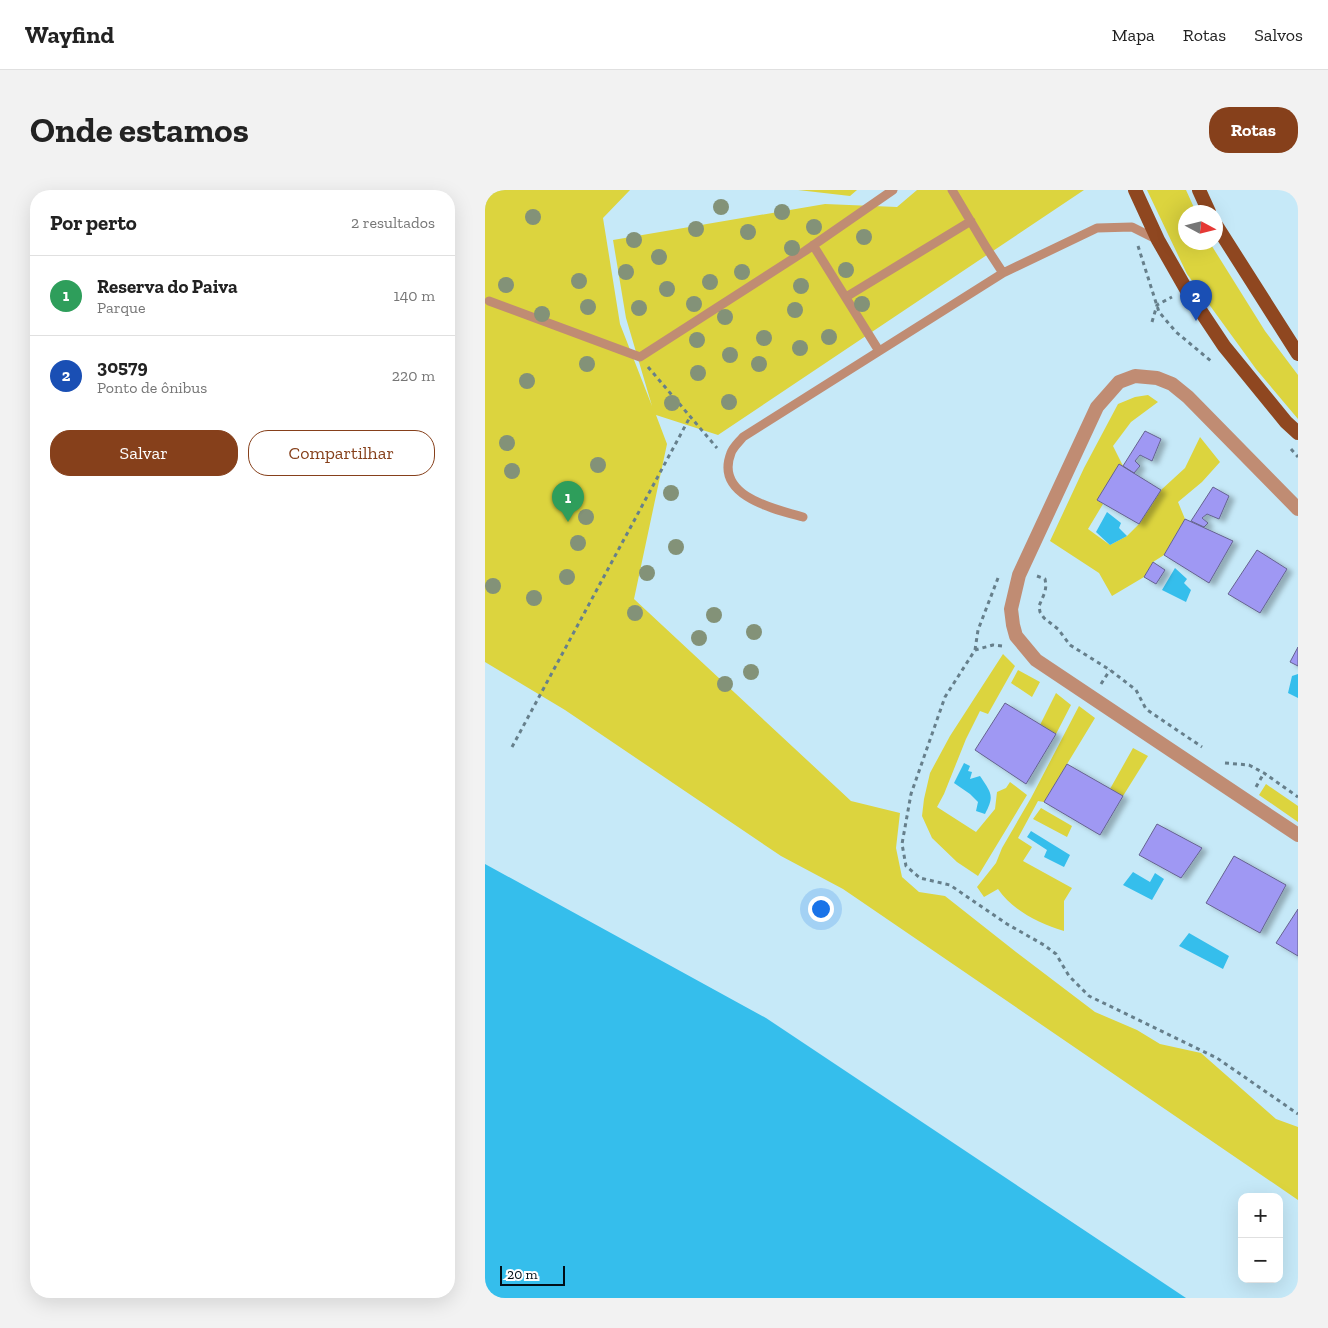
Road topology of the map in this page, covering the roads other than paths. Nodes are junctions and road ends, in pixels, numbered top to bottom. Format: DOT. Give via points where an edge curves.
graph roads {
  1 [pos="893,190"];
  2 [pos="952,190"];
  3 [pos="1135,190"];
  4 [pos="1199,190"];
  5 [pos="1206,205"];
  6 [pos="971,221"];
  7 [pos="1223,237"];
  8 [pos="1158,240"];
  9 [pos="813,246"];
  10 [pos="1003,273"];
  11 [pos="846,297"];
  12 [pos="489,302"];
  13 [pos="879,351"];
  14 [pos="1298,354"];
  15 [pos="1298,433"];
  16 [pos="1298,509"];
  17 [pos="803,517"];
  18 [pos="1298,835"];
  1 -- 9 [label="lane"];
  2 -- 6 [label="lane"];
  3 -- 8 [label="main road"];
  4 -- 5 [label="main road"];
  6 -- 10 [label="lane"];
  6 -- 11 [label="lane"];
  7 -- 14 [label="main road"];
  8 -- 10 [label="lane" via="1132,227 1097,228"];
  8 -- 15 [label="main road" via="1186,290 1224,346"];
  9 -- 11 [label="lane"];
  9 -- 12 [label="lane" via="640,357"];
  10 -- 13 [label="lane"];
  11 -- 13 [label="lane"];
  13 -- 17 [label="lane" via="743,437 731,451 728,462 730,477 737,489 755,502"];
  16 -- 18 [label="street" via="1188,397 1172,384 1157,378 1135,376 1119,382 1097,407 1019,575 1011,610 1016,636 1048,668"];
}
